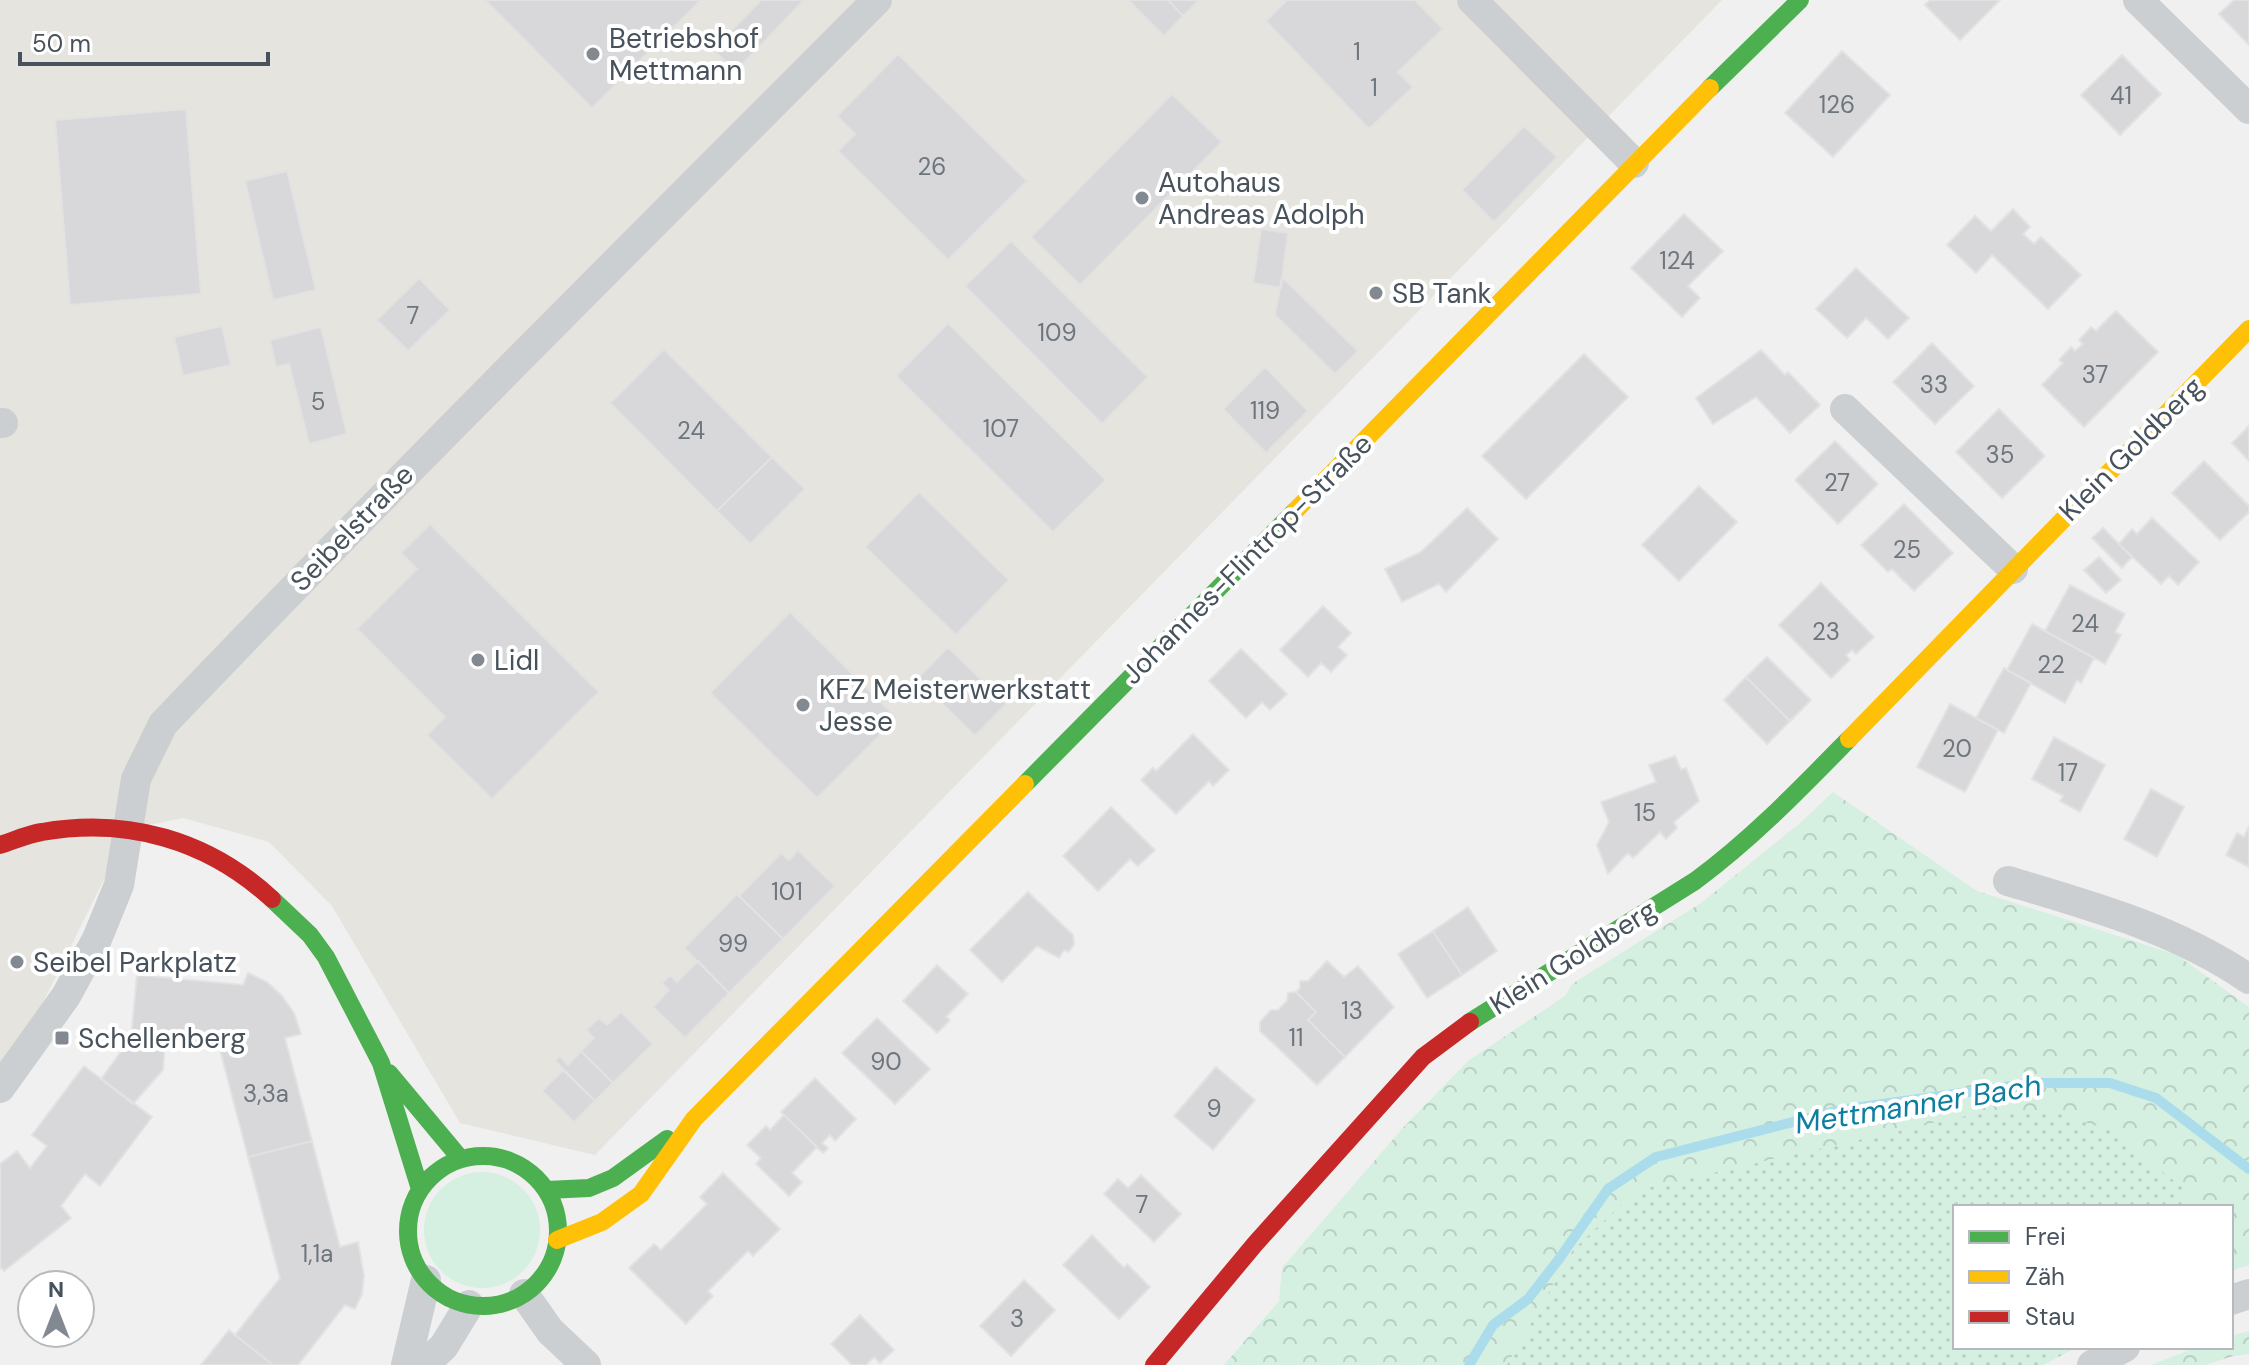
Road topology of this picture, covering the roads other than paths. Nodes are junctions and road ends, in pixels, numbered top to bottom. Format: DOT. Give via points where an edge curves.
graph roads {
  1 [pos="877,0"];
  2 [pos="1472,0"];
  3 [pos="1800,0"];
  4 [pos="2138,0"];
  5 [pos="2249,109"];
  6 [pos="1634,163"];
  7 [pos="2249,329"];
  8 [pos="1845,409"];
  9 [pos="2013,569"];
  10 [pos="128,828"];
  11 [pos="0,845"];
  12 [pos="2008,881"];
  13 [pos="2249,979"];
  14 [pos="381,1063"];
  15 [pos="0,1088"];
  16 [pos="694,1119"];
  17 [pos="460,1158"];
  18 [pos="420,1189"];
  19 [pos="547,1190"];
  20 [pos="557,1240"];
  21 [pos="426,1280"];
  22 [pos="524,1294"];
  23 [pos="469,1305"];
  24 [pos="2121,1349"];
  25 [pos="406,1365"];
  26 [pos="424,1365"];
  27 [pos="586,1365"];
  28 [pos="1154,1365"];
  29 [pos="2092,1365"];
  1 -- 10 [label="street, Seibelstraße" via="462,414 163,724 136,779"];
  2 -- 6 [label="street"];
  3 -- 6 [label="main road, Johannes-Flintrop-Straße"];
  4 -- 5 [label="street"];
  6 -- 16 [label="main road, Johannes-Flintrop-Straße"];
  7 -- 9 [label="main road, Klein Goldberg"];
  8 -- 9 [label="street"];
  9 -- 28 [label="main road, Klein Goldberg" via="1729,856 1455,1031 1423,1057"];
  10 -- 11 [label="main road" via="39,832"];
  10 -- 14 [label="main road" via="218,859 287,912 326,957"];
  10 -- 15 [label="street" via="119,885 97,939 66,996"];
  12 -- 13 [label="street" via="2137,921 2189,943"];
  14 -- 17 [label="main road"];
  14 -- 18 [label="main road"];
  16 -- 19 [label="main road, Johannes-Flintrop-Straße" via="613,1178 589,1188"];
  16 -- 20 [label="main road, Johannes-Flintrop-Straße" via="641,1194 602,1222"];
  17 -- 18 [label="main road" via="431,1175"];
  17 -- 19 [label="main road" via="509,1161 536,1176"];
  18 -- 21 [label="main road" via="411,1207 408,1235"];
  19 -- 20 [label="main road"];
  20 -- 22 [label="main road" via="546,1272"];
  21 -- 23 [label="main road" via="451,1300"];
  21 -- 25 [label="street"];
  22 -- 23 [label="main road" via="507,1302"];
  22 -- 27 [label="street" via="550,1331"];
  23 -- 26 [label="street" via="444,1346"];
  24 -- 29 [label="street"];
}
